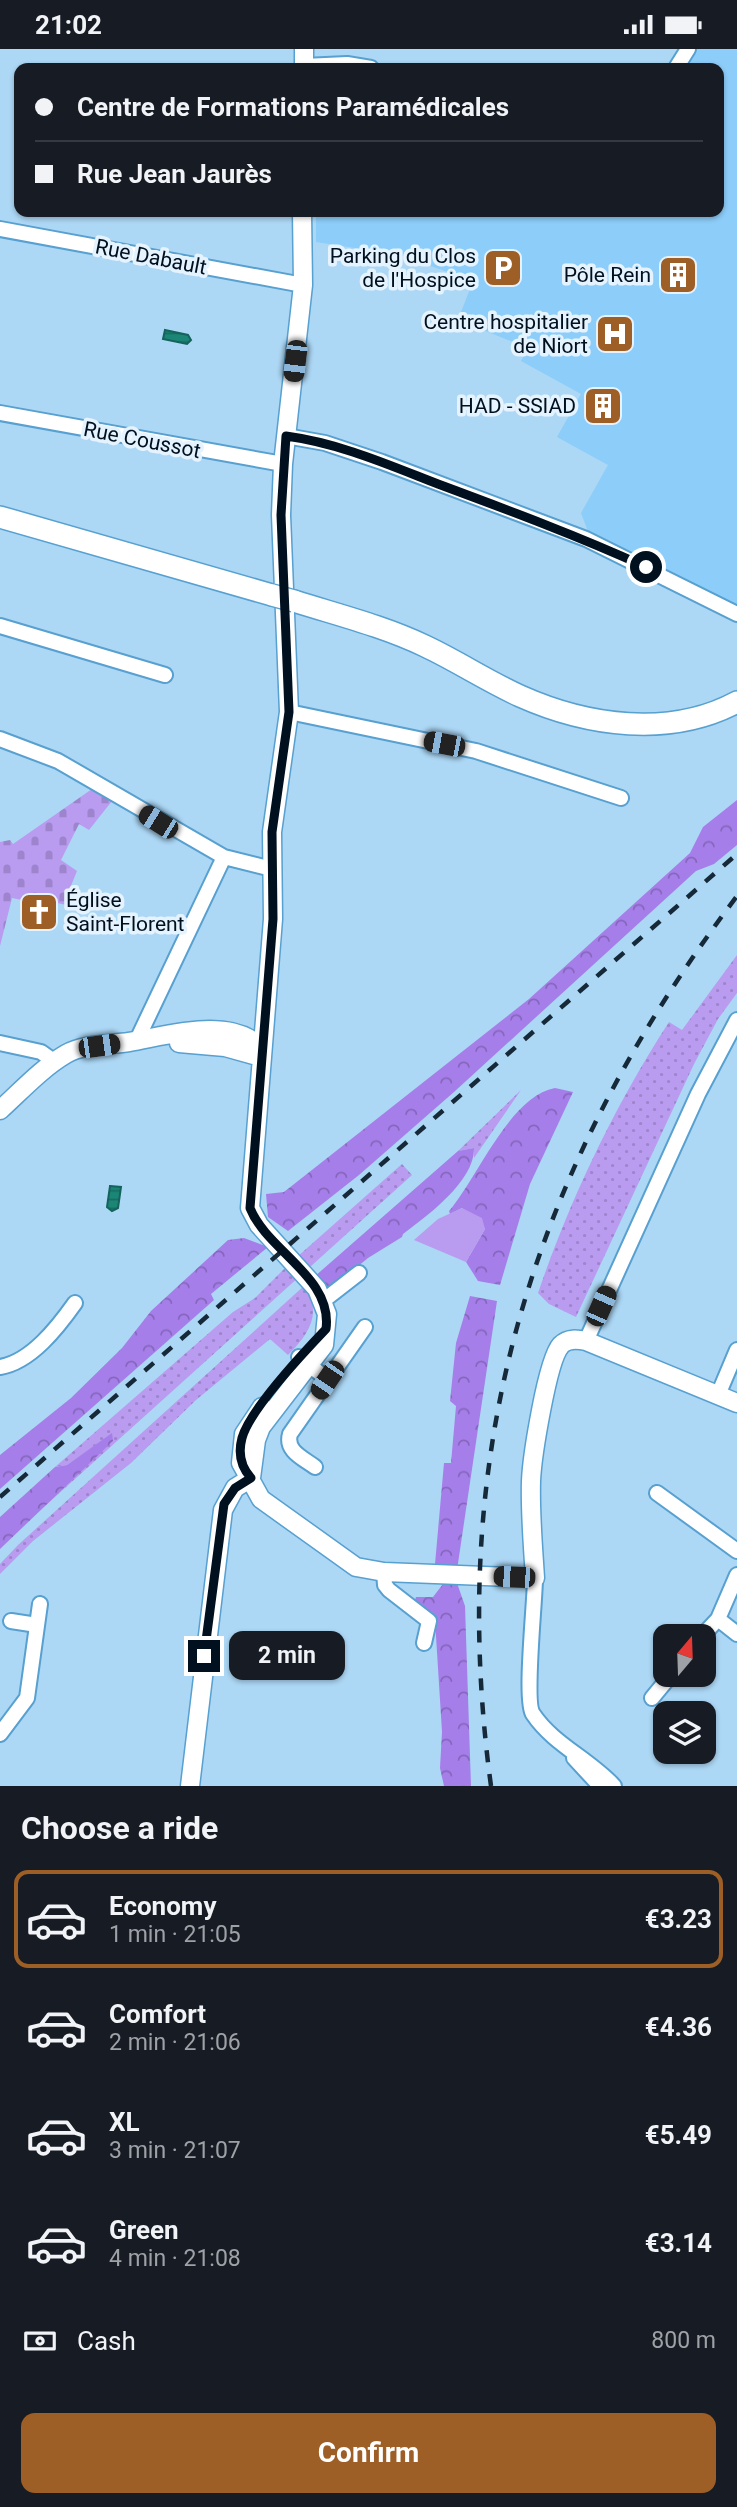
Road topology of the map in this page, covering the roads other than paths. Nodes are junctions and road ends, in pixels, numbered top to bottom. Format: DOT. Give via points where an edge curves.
graph roads {
  1 [pos="304,61"];
  2 [pos="333,63"];
  3 [pos="302,217"];
  4 [pos="0,229"];
  5 [pos="303,285"];
  6 [pos="0,413"];
  7 [pos="286,436"];
  8 [pos="283,464"];
  9 [pos="0,517"];
  10 [pos="737,614"];
  11 [pos="0,625"];
  12 [pos="165,675"];
  13 [pos="737,702"];
  14 [pos="289,712"];
  15 [pos="0,739"];
  16 [pos="621,798"];
  17 [pos="224,857"];
  18 [pos="272,869"];
  19 [pos="265,1006"];
  20 [pos="737,1020"];
  21 [pos="222,1032"];
  22 [pos="137,1040"];
  23 [pos="0,1043"];
  24 [pos="261,1053"];
  25 [pos="55,1062"];
  26 [pos="0,1110"];
  27 [pos="359,1273"];
  28 [pos="323,1301"];
  29 [pos="75,1303"];
  30 [pos="365,1327"];
  31 [pos="578,1340"];
  32 [pos="737,1350"];
  33 [pos="304,1360"];
  34 [pos="0,1367"];
  35 [pos="327,1380"];
  36 [pos="718,1395"];
  37 [pos="737,1403"];
  38 [pos="315,1467"];
  39 [pos="251,1478"];
  40 [pos="657,1493"];
  41 [pos="737,1551"];
  42 [pos="384,1572"];
  43 [pos="737,1575"];
  44 [pos="536,1578"];
  45 [pos="40,1604"];
  46 [pos="718,1619"];
  47 [pos="12,1622"];
  48 [pos="713,1624"];
  49 [pos="37,1625"];
  50 [pos="737,1634"];
  51 [pos="424,1643"];
  52 [pos="661,1687"];
  53 [pos="652,1698"];
  54 [pos="0,1734"];
  55 [pos="569,1751"];
  56 [pos="190,1786"];
  57 [pos="600,1786"];
  58 [pos="614,1786"];
  1 -- 2 [label="street"];
  3 -- 5 [label="street"];
  4 -- 5 [label="street, Rue Dabault"];
  5 -- 7 [label="street"];
  6 -- 8 [label="street, Rue Coussot"];
  7 -- 8 [label="street"];
  7 -- 10 [label="street" via="382,462 586,539"];
  8 -- 14 [label="street" via="282,582"];
  9 -- 13 [label="main road, bridge" via="392,631 517,695 577,717 648,725 702,717"];
  11 -- 12 [label="street"];
  14 -- 16 [label="street" via="476,751"];
  14 -- 18 [label="street" via="275,807"];
  15 -- 17 [label="street" via="58,761"];
  17 -- 18 [label="street"];
  17 -- 22 [label="street"];
  18 -- 19 [label="street" via="273,919"];
  19 -- 21 [label="street" via="244,1024"];
  19 -- 24 [label="street"];
  20 -- 31 [label="street"];
  21 -- 22 [label="street" via="178,1031"];
  21 -- 24 [label="street" via="244,1035"];
  22 -- 24 [label="street"];
  22 -- 25 [label="street" via="79,1049"];
  23 -- 25 [label="street" via="41,1052"];
  24 -- 28 [label="street" via="250,1208"];
  25 -- 26 [label="street"];
  27 -- 28 [label="street"];
  28 -- 33 [label="street" via="326,1329"];
  29 -- 34 [label="street" via="59,1326 35,1347"];
  30 -- 35 [label="street"];
  31 -- 36 [label="street"];
  31 -- 44 [label="street" via="562,1344 555,1355 533,1458"];
  32 -- 36 [label="street"];
  33 -- 35 [label="street"];
  33 -- 39 [label="street" via="244,1434 241,1463"];
  35 -- 38 [label="street" via="288,1439 291,1450"];
  36 -- 37 [label="street"];
  39 -- 42 [label="street" via="268,1505 356,1567"];
  39 -- 56 [label="street" via="235,1488 224,1504"];
  40 -- 41 [label="street"];
  42 -- 44 [label="street"];
  42 -- 51 [label="street" via="389,1590 429,1621"];
  43 -- 46 [label="street"];
  44 -- 55 [label="street" via="528,1702 533,1714"];
  45 -- 49 [label="street"];
  46 -- 48 [label="street"];
  46 -- 50 [label="street"];
  47 -- 49 [label="street"];
  49 -- 54 [label="street" via="27,1698"];
  52 -- 53 [label="street"];
  55 -- 57 [label="street"];
  55 -- 58 [label="street"];
}
